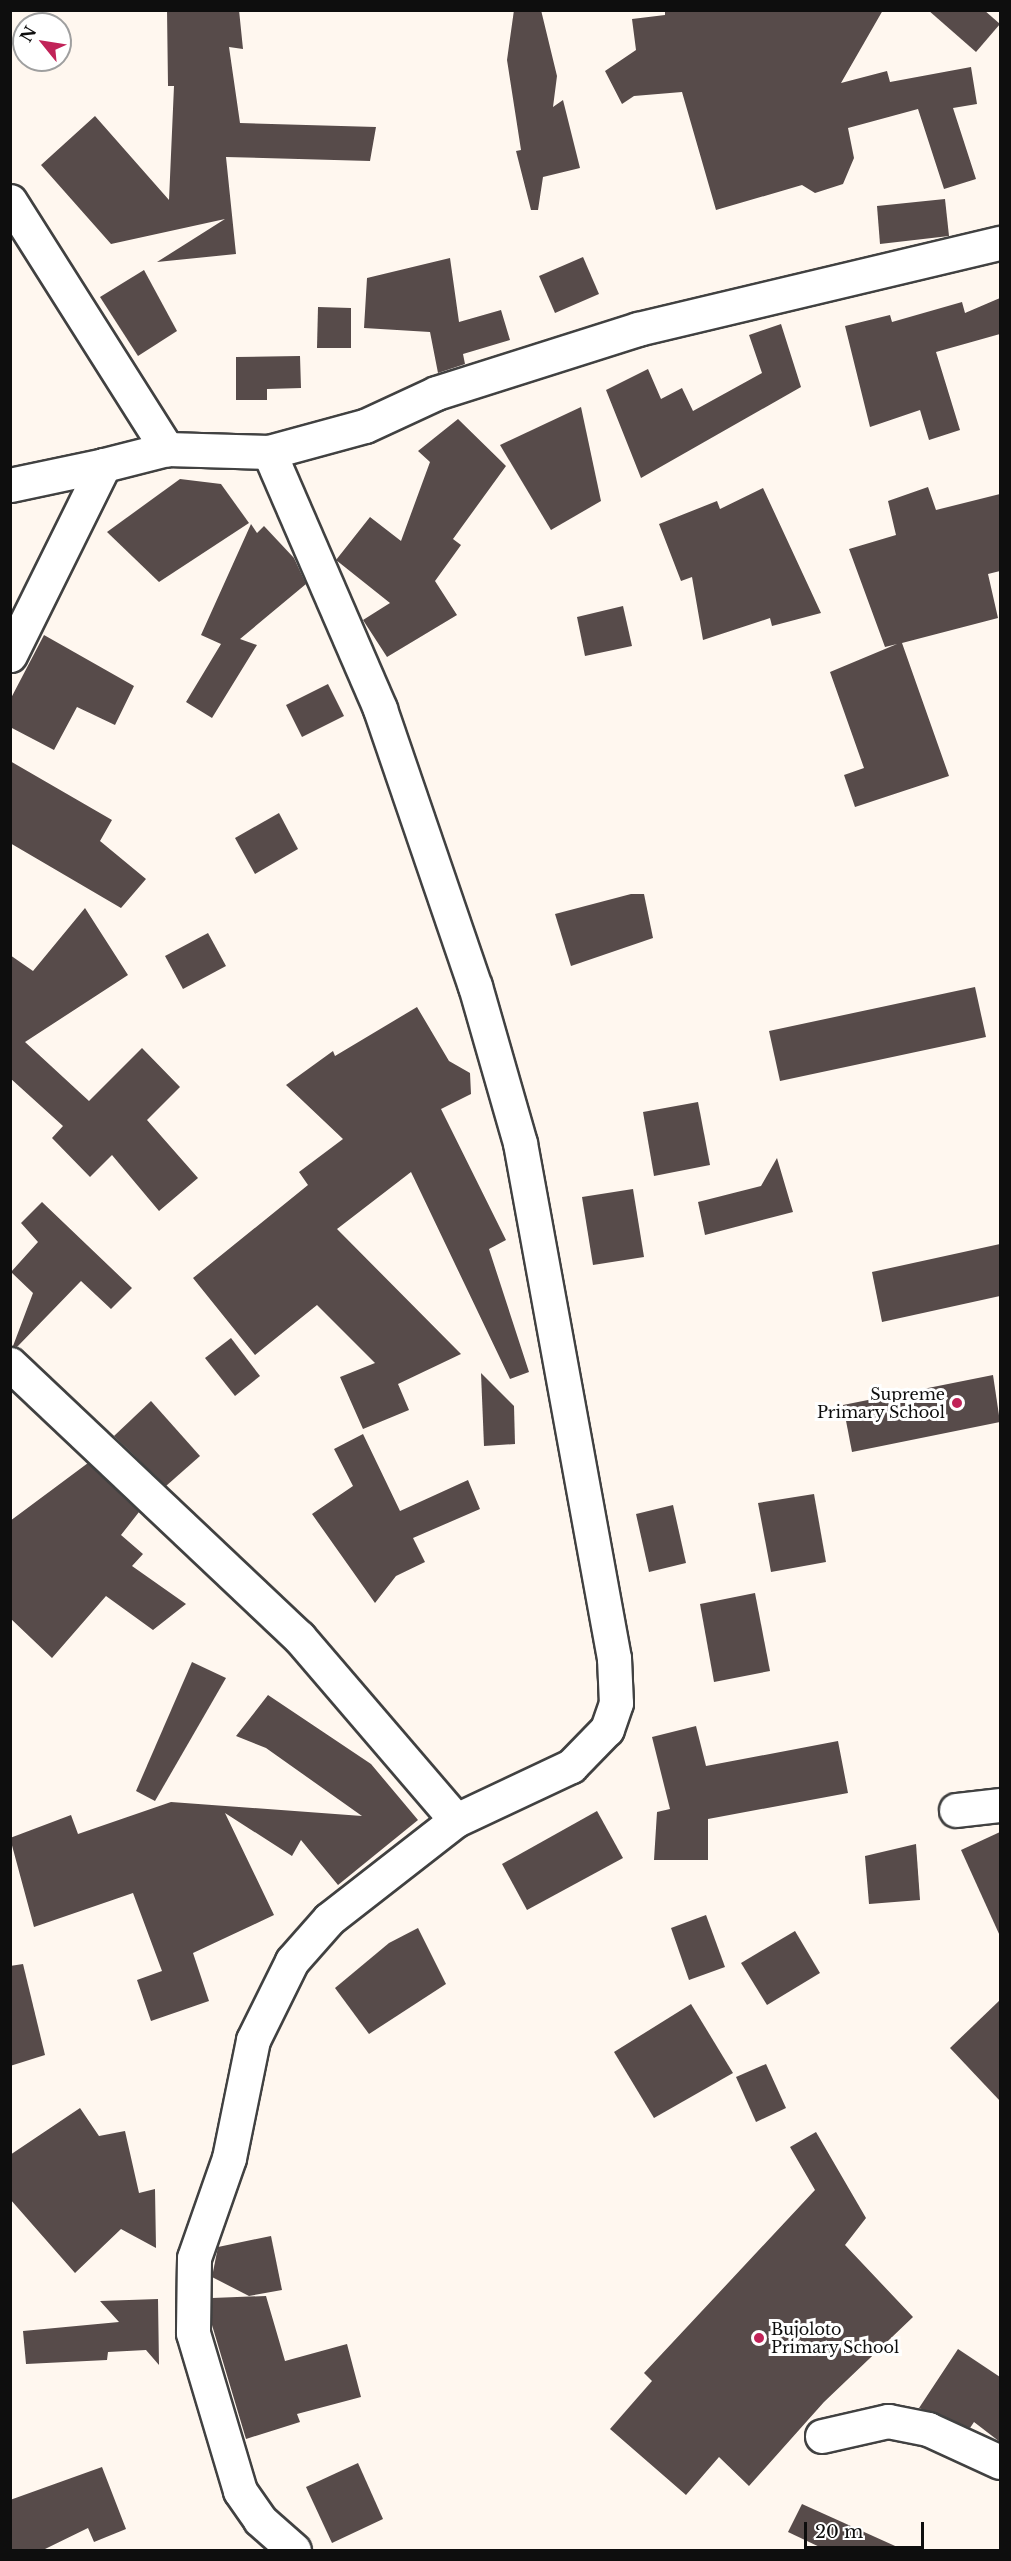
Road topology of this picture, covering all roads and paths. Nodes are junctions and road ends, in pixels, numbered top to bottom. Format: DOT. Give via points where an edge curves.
graph roads {
  1 [pos="10,201"];
  2 [pos="1000,243"];
  3 [pos="167,449"];
  4 [pos="269,452"];
  5 [pos="104,465"];
  6 [pos="10,485"];
  7 [pos="10,655"];
  8 [pos="10,1364"];
  9 [pos="1000,1805"];
  10 [pos="956,1810"];
  11 [pos="456,1820"];
  12 [pos="822,2436"];
  13 [pos="1000,2462"];
  14 [pos="294,2550"];
  1 -- 3 [label="street"];
  2 -- 4 [label="street" via="638,329 436,393 365,426"];
  3 -- 4 [label="street"];
  3 -- 5 [label="street"];
  4 -- 11 [label="street" via="380,709 478,997 520,1143 614,1658 616,1703 607,1729 590,1751 571,1766"];
  5 -- 6 [label="street"];
  5 -- 7 [label="street"];
  8 -- 11 [label="street" via="299,1637"];
  9 -- 10 [label="street"];
  11 -- 14 [label="street" via="329,1919 292,1961 253,2040 229,2158 194,2258 193,2333 224,2448 240,2491 260,2520"];
  12 -- 13 [label="street" via="888,2421 928,2429"];
}
